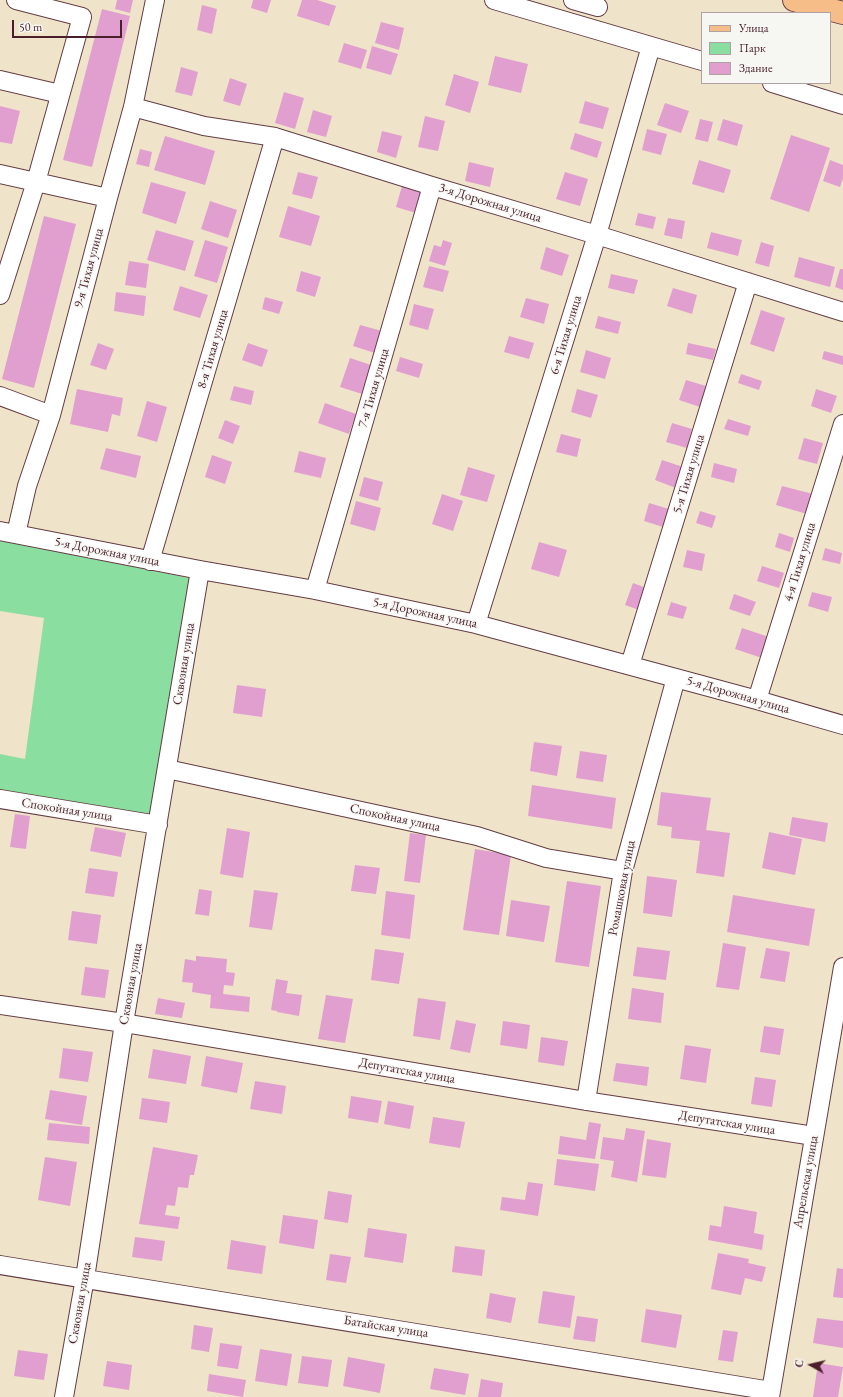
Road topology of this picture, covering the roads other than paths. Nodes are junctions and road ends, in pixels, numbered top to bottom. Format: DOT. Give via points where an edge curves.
graph roads {
  1 [pos="16,0"];
  2 [pos="155,0"];
  3 [pos="494,0"];
  4 [pos="574,0"];
  5 [pos="794,0"];
  6 [pos="598,7"];
  7 [pos="843,13"];
  8 [pos="651,46"];
  9 [pos="701,61"];
  10 [pos="0,80"];
  11 [pos="775,84"];
  12 [pos="60,94"];
  13 [pos="843,105"];
  14 [pos="133,107"];
  15 [pos="275,137"];
  16 [pos="0,174"];
  17 [pos="36,182"];
  18 [pos="432,186"];
  19 [pos="108,198"];
  20 [pos="596,235"];
  21 [pos="748,282"];
  22 [pos="0,295"];
  23 [pos="843,312"];
  24 [pos="0,396"];
  25 [pos="51,415"];
  26 [pos="843,424"];
  27 [pos="8,533"];
  28 [pos="150,561"];
  29 [pos="200,570"];
  30 [pos="315,590"];
  31 [pos="476,624"];
  32 [pos="630,665"];
  33 [pos="676,678"];
  34 [pos="757,700"];
  35 [pos="843,725"];
  36 [pos="167,770"];
  37 [pos="0,799"];
  38 [pos="158,825"];
  39 [pos="622,871"];
  40 [pos="843,968"];
  41 [pos="0,1005"];
  42 [pos="124,1023"];
  43 [pos="586,1101"];
  44 [pos="814,1136"];
  45 [pos="0,1265"];
  46 [pos="85,1278"];
  47 [pos="771,1394"];
  48 [pos="64,1397"];
  1 -- 12 [label="street" via="82,17"];
  2 -- 14 [label="street, 9-я Тихая улица"];
  3 -- 8 [label="street"];
  4 -- 6 [label="street"];
  5 -- 7 [label="main road"];
  8 -- 9 [label="street"];
  8 -- 20 [label="street, 6-я Тихая улица"];
  10 -- 12 [label="street"];
  11 -- 13 [label="street"];
  12 -- 17 [label="street"];
  14 -- 15 [label="street, 3-я Дорожная улица" via="204,126"];
  14 -- 19 [label="street, 9-я Тихая улица"];
  15 -- 18 [label="street, 3-я Дорожная улица"];
  15 -- 28 [label="street, 8-я Тихая улица"];
  16 -- 17 [label="street"];
  17 -- 19 [label="street"];
  17 -- 22 [label="street"];
  18 -- 20 [label="street, 3-я Дорожная улица"];
  18 -- 30 [label="street, 7-я Тихая улица"];
  19 -- 25 [label="street, 9-я Тихая улица"];
  20 -- 21 [label="street, 3-я Дорожная улица"];
  20 -- 31 [label="street, 6-я Тихая улица"];
  21 -- 23 [label="street, 3-я Дорожная улица"];
  21 -- 32 [label="street, 5-я Тихая улица"];
  24 -- 25 [label="street"];
  25 -- 27 [label="street, 9-я Тихая улица"];
  26 -- 34 [label="street, 4-я Тихая улица"];
  27 -- 28 [label="street, 5-я Дорожная улица"];
  28 -- 29 [label="street, 5-я Дорожная улица"];
  29 -- 30 [label="street, 5-я Дорожная улица"];
  29 -- 36 [label="street, Сквозная улица"];
  30 -- 31 [label="street, 5-я Дорожная улица"];
  31 -- 32 [label="street, 5-я Дорожная улица"];
  32 -- 33 [label="street, 5-я Дорожная улица"];
  33 -- 34 [label="street, 5-я Дорожная улица"];
  33 -- 39 [label="street, Ромашковая улица"];
  34 -- 35 [label="street, 5-я Дорожная улица"];
  36 -- 38 [label="street, Сквозная улица"];
  36 -- 39 [label="street, Спокойная улица" via="477,836 546,858"];
  37 -- 38 [label="street, Спокойная улица"];
  38 -- 42 [label="street, Сквозная улица"];
  39 -- 43 [label="street, Ромашковая улица"];
  40 -- 44 [label="street, Апрельская улица"];
  41 -- 42 [label="street, Депутатская улица"];
  42 -- 43 [label="street, Депутатская улица"];
  42 -- 46 [label="street, Сквозная улица"];
  43 -- 44 [label="street, Депутатская улица"];
  44 -- 47 [label="street, Апрельская улица"];
  45 -- 46 [label="street, Батайская улица"];
  46 -- 47 [label="street, Батайская улица"];
  46 -- 48 [label="street, Сквозная улица"];
}
